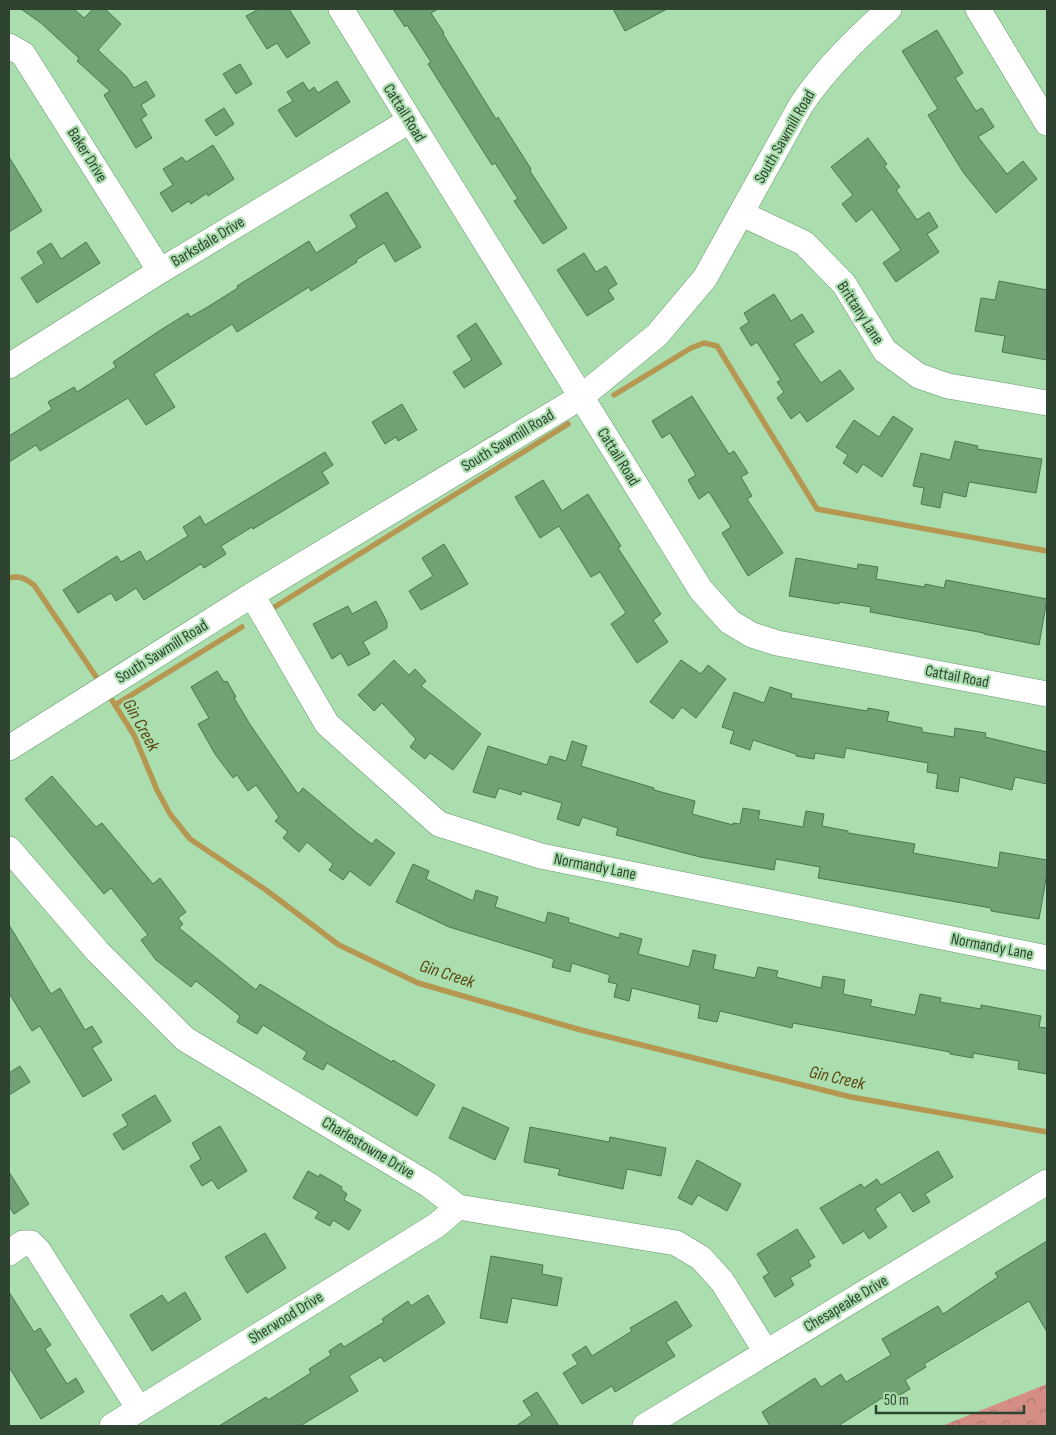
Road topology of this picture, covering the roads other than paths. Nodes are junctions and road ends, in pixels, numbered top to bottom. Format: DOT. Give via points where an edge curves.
graph roads {
  1 [pos="340,9"];
  2 [pos="889,9"];
  3 [pos="978,9"];
  4 [pos="9,46"];
  5 [pos="409,121"];
  6 [pos="1047,123"];
  7 [pos="742,214"];
  8 [pos="160,270"];
  9 [pos="9,366"];
  10 [pos="581,397"];
  11 [pos="1047,403"];
  12 [pos="252,595"];
  13 [pos="1047,694"];
  14 [pos="9,748"];
  15 [pos="9,849"];
  16 [pos="1047,958"];
  17 [pos="1047,1182"];
  18 [pos="458,1207"];
  19 [pos="9,1253"];
  20 [pos="766,1352"];
  21 [pos="139,1409"];
  22 [pos="112,1426"];
  23 [pos="646,1426"];
  1 -- 5 [label="street, Cattail Road"];
  2 -- 7 [label="street, South Sawmill Road" via="816,82"];
  3 -- 6 [label="street"];
  4 -- 8 [label="street, Baker Drive" via="23,54"];
  5 -- 8 [label="street, Barksdale Drive"];
  5 -- 10 [label="street, Cattail Road"];
  7 -- 10 [label="street, South Sawmill Road" via="706,278 657,335"];
  7 -- 11 [label="street, Brittany Lane" via="804,243 844,284 885,351 920,376 948,386"];
  8 -- 9 [label="street, Barksdale Drive"];
  10 -- 12 [label="street, South Sawmill Road"];
  10 -- 13 [label="street, Cattail Road" via="701,590 730,622 752,635 777,643"];
  12 -- 14 [label="street, South Sawmill Road"];
  12 -- 16 [label="street, Normandy Lane" via="327,724 439,824 541,856"];
  15 -- 18 [label="street, Charlestowne Drive" via="98,952 185,1039 429,1184"];
  17 -- 20 [label="street, Chesapeake Drive"];
  18 -- 20 [label="street, Charlestowne Drive" via="676,1244 701,1258 722,1281"];
  18 -- 21 [label="street, Sherwood Drive" via="437,1225"];
  19 -- 21 [label="street" via="23,1243 31,1243 38,1250"];
  20 -- 23 [label="street, Chesapeake Drive"];
  21 -- 22 [label="street, Sherwood Drive"];
}
